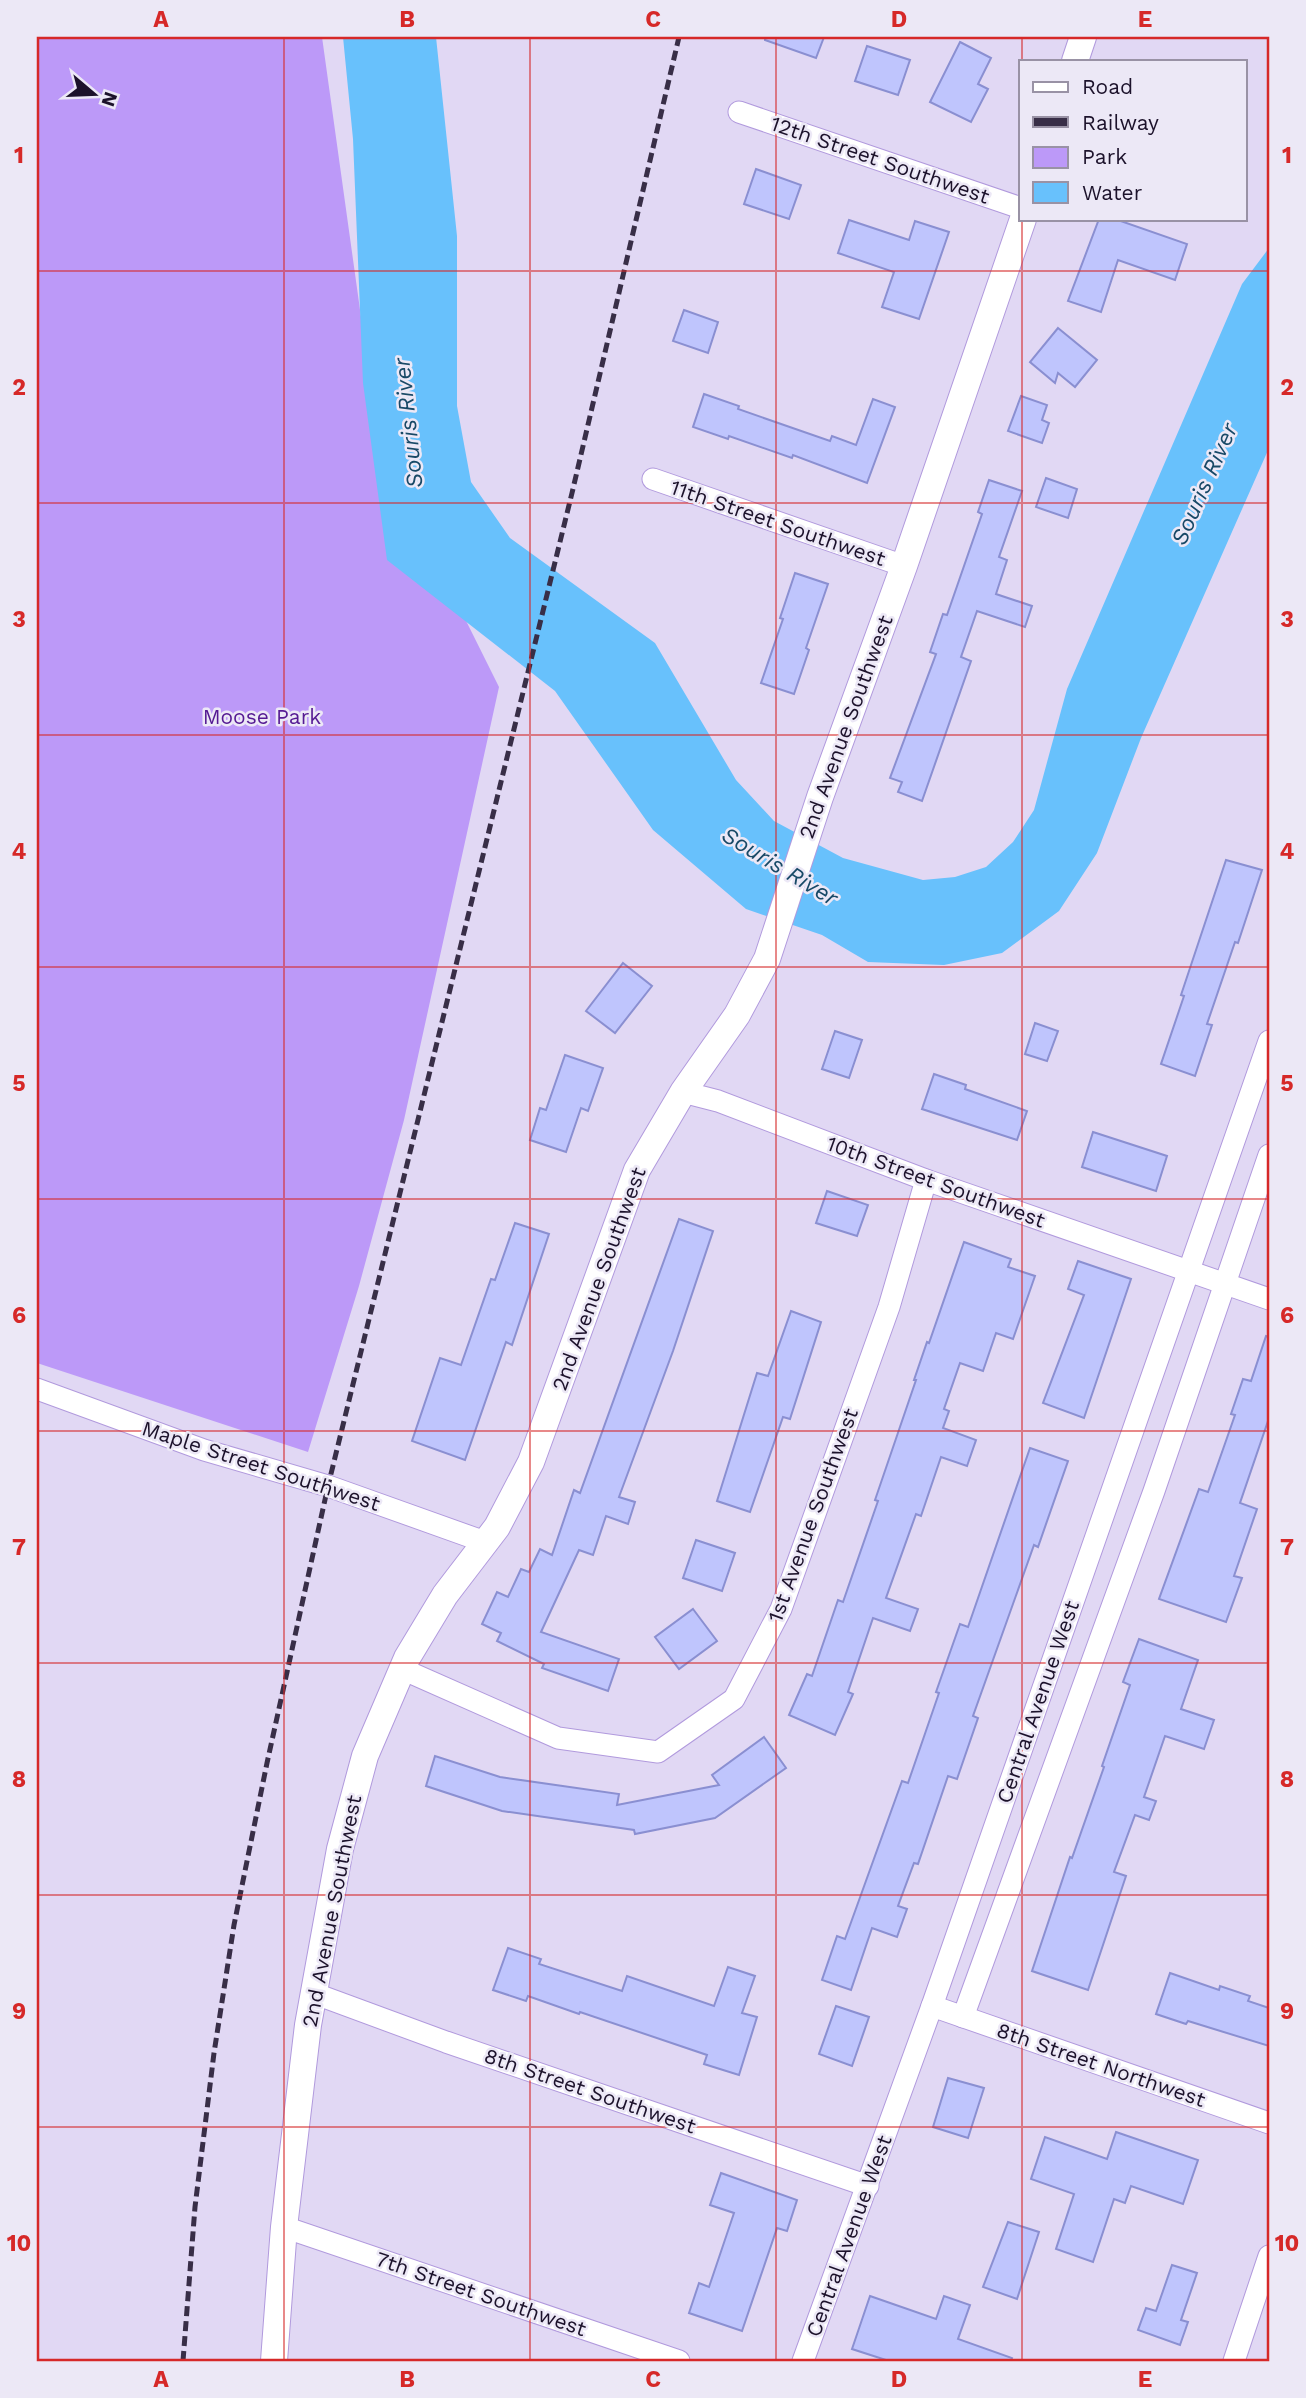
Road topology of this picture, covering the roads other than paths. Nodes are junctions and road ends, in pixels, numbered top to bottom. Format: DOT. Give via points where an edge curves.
graph roads {
  1 [pos="1083,37"];
  2 [pos="1074,60"];
  3 [pos="739,112"];
  4 [pos="1019,207"];
  5 [pos="1023,220"];
  6 [pos="653,479"];
  7 [pos="904,566"];
  8 [pos="1269,1041"];
  9 [pos="683,1092"];
  10 [pos="1269,1155"];
  11 [pos="926,1180"];
  12 [pos="1188,1271"];
  13 [pos="1224,1284"];
  14 [pos="1269,1300"];
  15 [pos="37,1389"];
  16 [pos="485,1542"];
  17 [pos="402,1669"];
  18 [pos="313,1993"];
  19 [pos="932,2006"];
  20 [pos="963,2017"];
  21 [pos="1269,2123"];
  22 [pos="869,2186"];
  23 [pos="284,2227"];
  24 [pos="1269,2256"];
  25 [pos="274,2361"];
  26 [pos="679,2361"];
  27 [pos="803,2361"];
  28 [pos="1234,2361"];
  1 -- 2 [label="street"];
  3 -- 4 [label="street, 12th Street Southwest"];
  5 -- 7 [label="street, 2nd Avenue Southwest"];
  6 -- 7 [label="street, 11th Street Southwest"];
  7 -- 9 [label="street, 2nd Avenue Southwest" via="767,959 737,1015"];
  8 -- 12 [label="street, Central Avenue West"];
  9 -- 11 [label="street, 10th Street Southwest"];
  9 -- 16 [label="street, 2nd Avenue Southwest" via="637,1170 531,1462"];
  10 -- 13 [label="street"];
  11 -- 12 [label="street, 10th Street Southwest"];
  11 -- 17 [label="street, 1st Avenue Southwest" via="889,1307 781,1609 734,1699 658,1752 558,1738"];
  12 -- 13 [label="street, 10th Street Southwest"];
  12 -- 19 [label="street, Central Avenue West"];
  13 -- 14 [label="street, 10th Street Southwest"];
  13 -- 20 [label="street"];
  15 -- 16 [label="street, Maple Street Southwest" via="204,1450 328,1486"];
  16 -- 17 [label="street, 2nd Avenue Southwest" via="445,1595"];
  17 -- 18 [label="street, 2nd Avenue Southwest" via="365,1756 340,1849"];
  18 -- 22 [label="street, 8th Street Southwest"];
  18 -- 23 [label="street, 2nd Avenue Southwest"];
  19 -- 20 [label="street, 8th Street Northwest"];
  19 -- 22 [label="street, Central Avenue West"];
  20 -- 21 [label="street, 8th Street Northwest"];
  22 -- 27 [label="street, Central Avenue West"];
  23 -- 25 [label="street, 2nd Avenue Southwest"];
  23 -- 26 [label="street, 7th Street Southwest"];
  24 -- 28 [label="street"];
}
